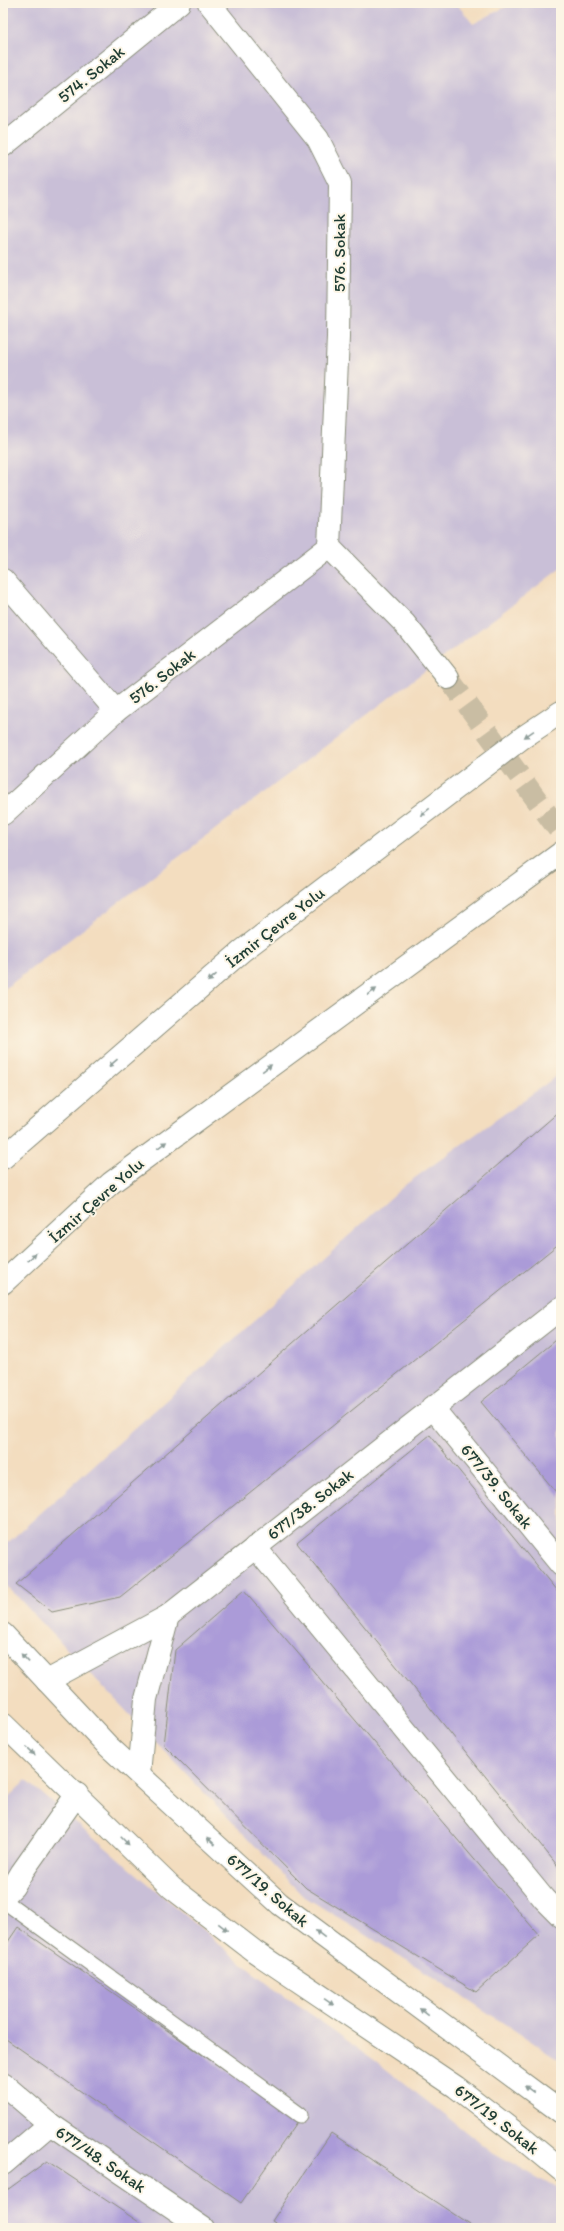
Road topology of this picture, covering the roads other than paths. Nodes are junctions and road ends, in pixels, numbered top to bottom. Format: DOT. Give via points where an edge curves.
graph roads {
  1 [pos="179,3"];
  2 [pos="209,3"];
  3 [pos="3,146"];
  4 [pos="329,547"];
  5 [pos="3,580"];
  6 [pos="448,678"];
  7 [pos="116,711"];
  8 [pos="561,712"];
  9 [pos="3,814"];
  10 [pos="561,853"];
  11 [pos="3,1158"];
  12 [pos="3,1283"];
  13 [pos="561,1308"];
  14 [pos="432,1408"];
  15 [pos="256,1547"];
  16 [pos="561,1565"];
  17 [pos="168,1616"];
  18 [pos="3,1634"];
  19 [pos="47,1681"];
  20 [pos="3,1724"];
  21 [pos="139,1774"];
  22 [pos="77,1794"];
  23 [pos="3,1899"];
  24 [pos="561,1916"];
  25 [pos="3,2084"];
  26 [pos="561,2112"];
  27 [pos="300,2115"];
  28 [pos="50,2124"];
  29 [pos="3,2164"];
  30 [pos="561,2170"];
  31 [pos="203,2228"];
  1 -- 3 [label="main road, 574. Sokak"];
  2 -- 4 [label="main road, 576. Sokak" via="318,139 340,183 338,337"];
  4 -- 6 [label="main road" via="405,624"];
  4 -- 7 [label="main road, 576. Sokak"];
  5 -- 7 [label="main road"];
  7 -- 9 [label="main road, 576. Sokak"];
  8 -- 11 [label="main road, İzmir Çevre Yolu, one-way" via="522,738 242,951"];
  12 -- 10 [label="main road, İzmir Çevre Yolu, one-way" via="111,1183"];
  13 -- 14 [label="main road, 677/38. Sokak"];
  14 -- 15 [label="main road, 677/38. Sokak"];
  14 -- 16 [label="main road, 677/39. Sokak"];
  15 -- 17 [label="main road, 677/38. Sokak"];
  15 -- 24 [label="main road"];
  17 -- 19 [label="main road, 677/38. Sokak"];
  17 -- 21 [label="main road" via="146,1699"];
  19 -- 18 [label="main road, 677/19. Sokak, one-way"];
  19 -- 21 [label="main road, 677/19. Sokak" via="108,1746"];
  20 -- 22 [label="main road, 677/19. Sokak, one-way"];
  26 -- 21 [label="main road, 677/19. Sokak, one-way" via="280,1904"];
  22 -- 23 [label="main road"];
  22 -- 30 [label="main road, 677/19. Sokak, one-way" via="172,1888 254,1951 456,2087"];
  23 -- 27 [label="lane"];
  25 -- 28 [label="main road, 677/48. Sokak"];
  28 -- 29 [label="main road"];
  28 -- 31 [label="main road, 677/48. Sokak"];
}
